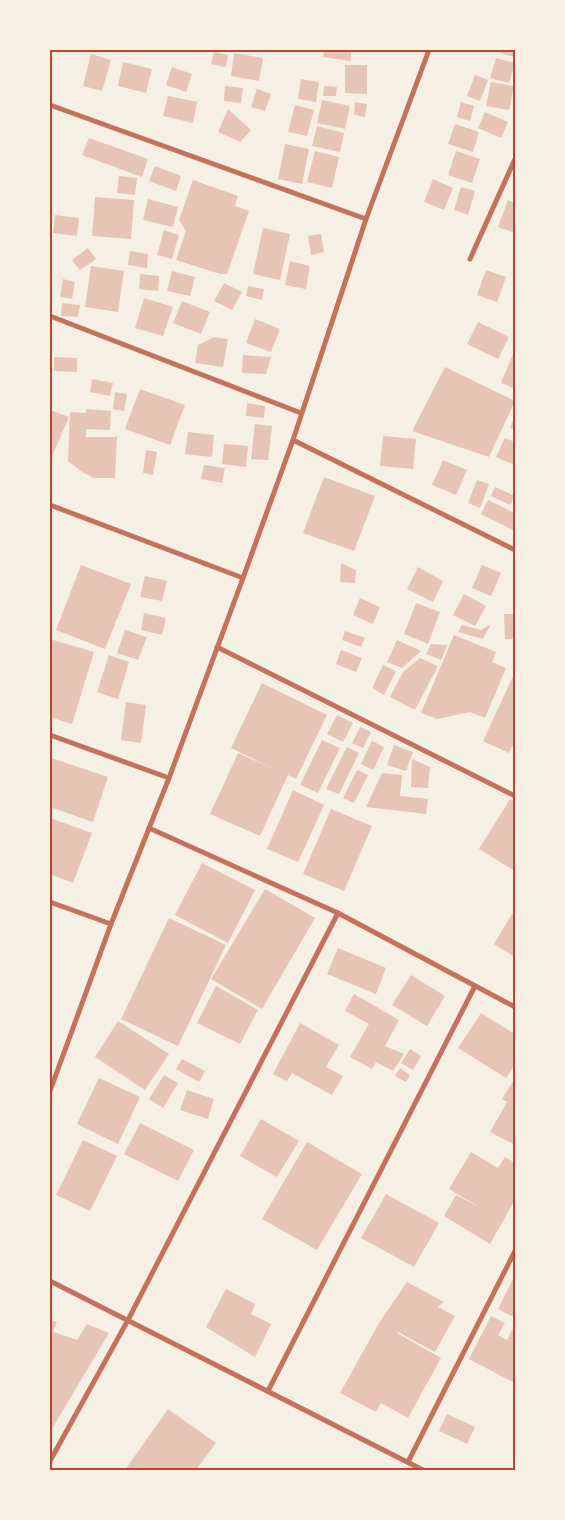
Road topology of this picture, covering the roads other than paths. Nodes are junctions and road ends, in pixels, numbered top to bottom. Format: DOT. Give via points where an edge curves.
graph roads {
  1 [pos="429,50"];
  2 [pos="50,105"];
  3 [pos="515,159"];
  4 [pos="366,219"];
  5 [pos="470,259"];
  6 [pos="50,316"];
  7 [pos="302,413"];
  8 [pos="292,440"];
  9 [pos="50,506"];
  10 [pos="515,550"];
  11 [pos="243,578"];
  12 [pos="217,647"];
  13 [pos="50,735"];
  14 [pos="169,778"];
  15 [pos="515,796"];
  16 [pos="149,828"];
  17 [pos="50,902"];
  18 [pos="338,913"];
  19 [pos="111,924"];
  20 [pos="475,986"];
  21 [pos="515,1007"];
  22 [pos="50,1092"];
  23 [pos="515,1252"];
  24 [pos="50,1281"];
  25 [pos="128,1320"];
  26 [pos="268,1391"];
  27 [pos="50,1461"];
  28 [pos="408,1462"];
  29 [pos="424,1470"];
  1 -- 4 [label="street"];
  2 -- 4 [label="street"];
  3 -- 5 [label="street"];
  4 -- 7 [label="street"];
  6 -- 7 [label="street"];
  7 -- 8 [label="street"];
  8 -- 10 [label="street"];
  8 -- 11 [label="street"];
  9 -- 11 [label="street"];
  11 -- 12 [label="street"];
  12 -- 14 [label="street"];
  12 -- 15 [label="street"];
  13 -- 14 [label="street"];
  14 -- 16 [label="street"];
  16 -- 18 [label="street"];
  16 -- 19 [label="street"];
  17 -- 19 [label="street"];
  18 -- 20 [label="street"];
  18 -- 25 [label="street"];
  19 -- 22 [label="street"];
  20 -- 21 [label="street"];
  20 -- 26 [label="street"];
  23 -- 28 [label="street"];
  24 -- 25 [label="street"];
  25 -- 26 [label="street"];
  25 -- 27 [label="street"];
  26 -- 28 [label="street"];
  28 -- 29 [label="street"];
}
